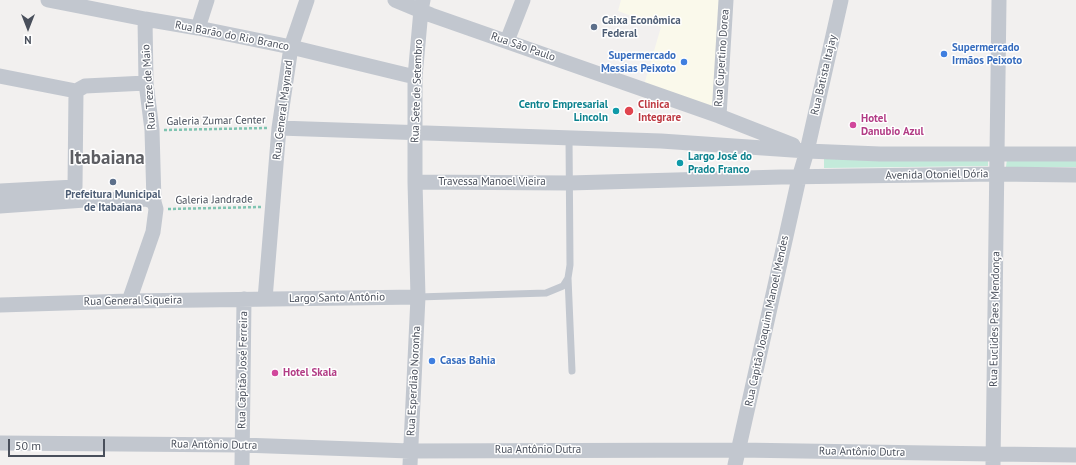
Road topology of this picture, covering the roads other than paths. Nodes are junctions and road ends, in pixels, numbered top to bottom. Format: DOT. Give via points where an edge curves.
graph roads {
  1 [pos="48,0"];
  2 [pos="207,0"];
  3 [pos="307,0"];
  4 [pos="395,0"];
  5 [pos="523,0"];
  6 [pos="726,0"];
  7 [pos="842,0"];
  8 [pos="1000,0"];
  9 [pos="422,5"];
  10 [pos="145,20"];
  11 [pos="198,28"];
  12 [pos="507,41"];
  13 [pos="291,47"];
  14 [pos="0,68"];
  15 [pos="0,76"];
  16 [pos="415,77"];
  17 [pos="146,83"];
  18 [pos="81,89"];
  19 [pos="718,116"];
  20 [pos="279,128"];
  21 [pos="416,132"];
  22 [pos="569,138"];
  23 [pos="807,151"];
  24 [pos="997,153"];
  25 [pos="1076,154"];
  26 [pos="997,174"];
  27 [pos="1076,174"];
  28 [pos="799,178"];
  29 [pos="415,182"];
  30 [pos="569,183"];
  31 [pos="0,191"];
  32 [pos="79,196"];
  33 [pos="152,204"];
  34 [pos="0,206"];
  35 [pos="568,278"];
  36 [pos="418,297"];
  37 [pos="244,299"];
  38 [pos="266,299"];
  39 [pos="129,301"];
  40 [pos="0,305"];
  41 [pos="572,371"];
  42 [pos="0,443"];
  43 [pos="242,445"];
  44 [pos="739,450"];
  45 [pos="1076,455"];
  46 [pos="410,458"];
  47 [pos="993,460"];
  48 [pos="242,465"];
  49 [pos="736,465"];
  1 -- 10 [label="street, Rua Barão do Rio Branco"];
  2 -- 11 [label="street"];
  3 -- 13 [label="street, Rua General Maynard"];
  4 -- 9 [label="street, Rua São Paulo"];
  5 -- 12 [label="street"];
  6 -- 19 [label="street, Rua Cupertino Dorea"];
  7 -- 23 [label="street, Rua Batista Itajay"];
  8 -- 24 [label="street, Rua Euclides Paes Mendonça"];
  9 -- 12 [label="street, Rua São Paulo"];
  9 -- 16 [label="street, Rua Sete de Setembro"];
  10 -- 11 [label="street, Rua Barão do Rio Branco"];
  10 -- 17 [label="street, Rua Treze de Maio"];
  11 -- 13 [label="street, Rua Barão do Rio Branco"];
  12 -- 19 [label="street, Rua São Paulo"];
  13 -- 16 [label="street, Rua Barão do Rio Branco"];
  13 -- 20 [label="street, Rua General Maynard"];
  14 -- 18 [label="street"];
  15 -- 18 [label="street"];
  16 -- 21 [label="street, Rua Sete de Setembro"];
  17 -- 18 [label="street"];
  17 -- 33 [label="street, Rua Treze de Maio" via="152,130"];
  18 -- 32 [label="street"];
  19 -- 23 [label="street, Rua São Paulo"];
  20 -- 21 [label="street, Avenida Otoniel Dória"];
  20 -- 38 [label="street, Rua General Maynard"];
  21 -- 22 [label="street, Avenida Otoniel Dória"];
  21 -- 29 [label="street, Rua Sete de Setembro"];
  22 -- 23 [label="street, Avenida Otoniel Dória" via="661,141"];
  22 -- 30 [label="lane"];
  23 -- 24 [label="street, Avenida Otoniel Dória" via="880,154"];
  23 -- 28 [label="street, Rua Batista Itajay"];
  24 -- 25 [label="street, Avenida Otoniel Dória"];
  24 -- 26 [label="street, Rua Euclides Paes Mendonça"];
  26 -- 27 [label="street, Avenida Otoniel Dória"];
  26 -- 28 [label="street, Avenida Otoniel Dória"];
  26 -- 47 [label="street, Rua Euclides Paes Mendonça"];
  28 -- 30 [label="street, Avenida Otoniel Dória"];
  28 -- 44 [label="street, Rua Capitão Joaquim Manoel Mendes"];
  29 -- 30 [label="street, Travessa Manoel Vieira"];
  29 -- 36 [label="street"];
  30 -- 35 [label="lane"];
  31 -- 32 [label="street"];
  32 -- 33 [label="street"];
  32 -- 34 [label="street"];
  33 -- 39 [label="street, Rua Treze de Maio" via="155,222 153,232"];
  35 -- 36 [label="lane" via="563,286 546,293"];
  35 -- 41 [label="lane"];
  36 -- 38 [label="street, Largo Santo Antônio"];
  36 -- 46 [label="street, Rua Esperdião Noronha"];
  37 -- 38 [label="street, Rua General Siqueira"];
  37 -- 39 [label="street, Rua General Siqueira"];
  37 -- 43 [label="street, Rua Capitão José Ferreira"];
  39 -- 40 [label="street, Rua General Siqueira"];
  42 -- 43 [label="street, Rua Antônio Dutra"];
  43 -- 46 [label="street, Rua Antônio Dutra"];
  43 -- 48 [label="street, Rua Capitão José Ferreira"];
  44 -- 46 [label="street, Rua Antônio Dutra"];
  44 -- 47 [label="street, Rua Antônio Dutra"];
  44 -- 49 [label="street, Rua Capitão Joaquim Manoel Mendes"];
  45 -- 47 [label="street, Rua Antônio Dutra"];
}
